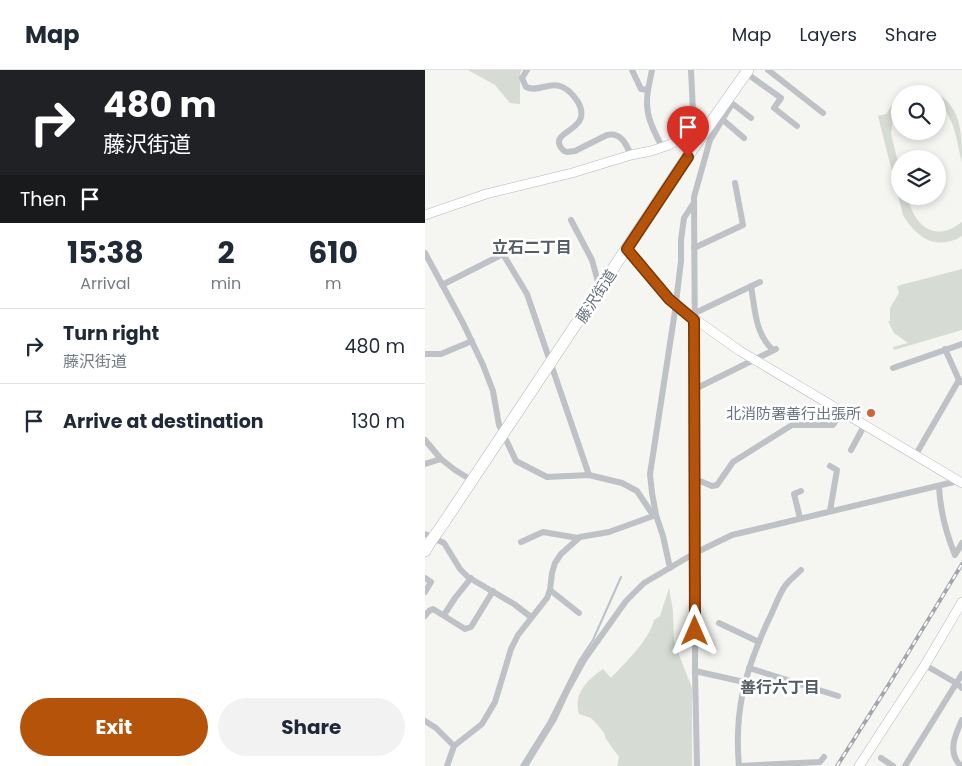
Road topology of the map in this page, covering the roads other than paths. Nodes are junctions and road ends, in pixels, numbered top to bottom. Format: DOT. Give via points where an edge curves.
graph roads {
  1 [pos="527,70"];
  2 [pos="632,70"];
  3 [pos="652,70"];
  4 [pos="691,70"];
  5 [pos="768,70"];
  6 [pos="747,71"];
  7 [pos="648,90"];
  8 [pos="727,105"];
  9 [pos="823,113"];
  10 [pos="751,118"];
  11 [pos="723,119"];
  12 [pos="797,126"];
  13 [pos="698,134"];
  14 [pos="744,138"];
  15 [pos="663,147"];
  16 [pos="631,155"];
  17 [pos="735,183"];
  18 [pos="693,203"];
  19 [pos="425,215"];
  20 [pos="571,220"];
  21 [pos="694,248"];
  22 [pos="627,249"];
  23 [pos="425,253"];
  24 [pos="760,282"];
  25 [pos="442,285"];
  26 [pos="751,286"];
  27 [pos="600,289"];
  28 [pos="695,316"];
  29 [pos="472,341"];
  30 [pos="962,344"];
  31 [pos="945,349"];
  32 [pos="425,354"];
  33 [pos="755,360"];
  34 [pos="551,364"];
  35 [pos="893,368"];
  36 [pos="960,381"];
  37 [pos="695,389"];
  38 [pos="841,412"];
  39 [pos="864,426"];
  40 [pos="503,435"];
  41 [pos="425,440"];
  42 [pos="851,450"];
  43 [pos="915,456"];
  44 [pos="441,459"];
  45 [pos="425,464"];
  46 [pos="829,466"];
  47 [pos="589,475"];
  48 [pos="695,479"];
  49 [pos="961,480"];
  50 [pos="473,481"];
  51 [pos="939,486"];
  52 [pos="801,491"];
  53 [pos="830,511"];
  54 [pos="654,515"];
  55 [pos="800,518"];
  56 [pos="428,538"];
  57 [pos="579,538"];
  58 [pos="521,542"];
  59 [pos="962,543"];
  60 [pos="425,552"];
  61 [pos="695,553"];
  62 [pos="670,568"];
  63 [pos="801,570"];
  64 [pos="425,578"];
  65 [pos="471,578"];
  66 [pos="550,590"];
  67 [pos="425,592"];
  68 [pos="493,592"];
  69 [pos="962,602"];
  70 [pos="579,613"];
  71 [pos="444,615"];
  72 [pos="425,616"];
  73 [pos="531,617"];
  74 [pos="719,623"];
  75 [pos="759,642"];
  76 [pos="925,665"];
  77 [pos="749,668"];
  78 [pos="695,671"];
  79 [pos="962,674"];
  80 [pos="744,682"];
  81 [pos="956,683"];
  82 [pos="962,688"];
  83 [pos="837,696"];
  84 [pos="962,720"];
  85 [pos="425,721"];
  86 [pos="454,746"];
  87 [pos="824,757"];
  88 [pos="881,758"];
  89 [pos="862,765"];
  90 [pos="447,766"];
  91 [pos="525,766"];
  92 [pos="697,766"];
  93 [pos="739,766"];
  94 [pos="893,766"];
  95 [pos="905,766"];
  96 [pos="961,766"];
  1 -- 16 [label="street" via="522,78 526,87 531,89 549,82 558,83 568,89 581,107 583,115 579,123 559,140 561,148 567,152 575,151 613,134 625,143"];
  2 -- 7 [label="street" via="641,89"];
  3 -- 7 [label="street"];
  4 -- 13 [label="street"];
  5 -- 9 [label="street"];
  6 -- 8 [label="highway, 藤沢街道"];
  6 -- 12 [label="street" via="781,98 774,108"];
  7 -- 15 [label="street" via="647,111"];
  8 -- 10 [label="street" via="733,104"];
  8 -- 11 [label="street"];
  8 -- 13 [label="highway, 藤沢街道"];
  11 -- 14 [label="street"];
  11 -- 18 [label="street" via="710,140"];
  13 -- 15 [label="street"];
  13 -- 22 [label="highway, 藤沢街道"];
  15 -- 16 [label="street"];
  16 -- 19 [label="street" via="486,194"];
  17 -- 21 [label="street" via="743,225"];
  18 -- 21 [label="street"];
  18 -- 54 [label="street" via="684,218 675,311 652,461"];
  20 -- 27 [label="street" via="592,260"];
  21 -- 28 [label="street"];
  22 -- 27 [label="highway, 藤沢街道"];
  22 -- 28 [label="street, bridge" via="669,299"];
  23 -- 25 [label="street"];
  24 -- 26 [label="street"];
  25 -- 29 [label="street"];
  25 -- 34 [label="street" via="503,254 527,294"];
  26 -- 28 [label="street"];
  26 -- 33 [label="street" via="759,332 774,350"];
  27 -- 34 [label="highway, 藤沢街道"];
  28 -- 33 [label="street"];
  28 -- 37 [label="street"];
  29 -- 32 [label="street" via="441,354"];
  29 -- 40 [label="street" via="490,383"];
  30 -- 31 [label="street"];
  31 -- 35 [label="street"];
  31 -- 36 [label="street"];
  33 -- 37 [label="street"];
  33 -- 38 [label="street"];
  34 -- 40 [label="highway, 藤沢街道"];
  34 -- 47 [label="street"];
  36 -- 43 [label="street"];
  37 -- 48 [label="street"];
  38 -- 39 [label="street"];
  38 -- 48 [label="street" via="833,425 792,425 733,462 717,484 712,486"];
  39 -- 42 [label="street"];
  39 -- 43 [label="street"];
  40 -- 47 [label="street" via="516,461 542,476"];
  40 -- 50 [label="highway, 藤沢街道"];
  41 -- 44 [label="street"];
  43 -- 49 [label="street"];
  44 -- 45 [label="street"];
  44 -- 50 [label="street"];
  46 -- 53 [label="street" via="837,470"];
  47 -- 54 [label="street" via="631,487"];
  48 -- 61 [label="street"];
  49 -- 51 [label="street"];
  50 -- 56 [label="highway, 藤沢街道, bridge" via="445,521"];
  51 -- 53 [label="street"];
  51 -- 59 [label="street" via="947,535 955,555"];
  52 -- 55 [label="street" via="794,494"];
  53 -- 55 [label="street"];
  54 -- 57 [label="street" via="609,532"];
  54 -- 62 [label="street" via="663,536"];
  55 -- 61 [label="street" via="733,535"];
  56 -- 60 [label="highway"];
  56 -- 65 [label="street" via="443,543 460,569"];
  57 -- 58 [label="street" via="543,532"];
  57 -- 66 [label="street" via="555,563"];
  61 -- 62 [label="street"];
  61 -- 78 [label="street"];
  62 -- 91 [label="street" via="644,583 614,617 576,674 554,719"];
  63 -- 75 [label="street" via="785,585"];
  64 -- 67 [label="street" via="431,582"];
  65 -- 68 [label="street"];
  65 -- 71 [label="street"];
  66 -- 70 [label="street"];
  66 -- 73 [label="street"];
  68 -- 71 [label="street" via="471,627 465,628"];
  68 -- 73 [label="street"];
  69 -- 76 [label="street"];
  71 -- 72 [label="street" via="433,609"];
  73 -- 86 [label="street" via="511,649 491,710 482,724"];
  74 -- 75 [label="street"];
  75 -- 77 [label="street"];
  76 -- 81 [label="street"];
  76 -- 89 [label="street"];
  77 -- 80 [label="street"];
  77 -- 83 [label="street"];
  78 -- 80 [label="street"];
  78 -- 92 [label="street"];
  79 -- 81 [label="street"];
  80 -- 93 [label="street" via="738,715"];
  81 -- 82 [label="street"];
  81 -- 95 [label="street"];
  84 -- 96 [label="street" via="953,744"];
  85 -- 86 [label="street"];
  86 -- 90 [label="street"];
  87 -- 93 [label="street" via="820,762"];
  88 -- 94 [label="street"];
}
